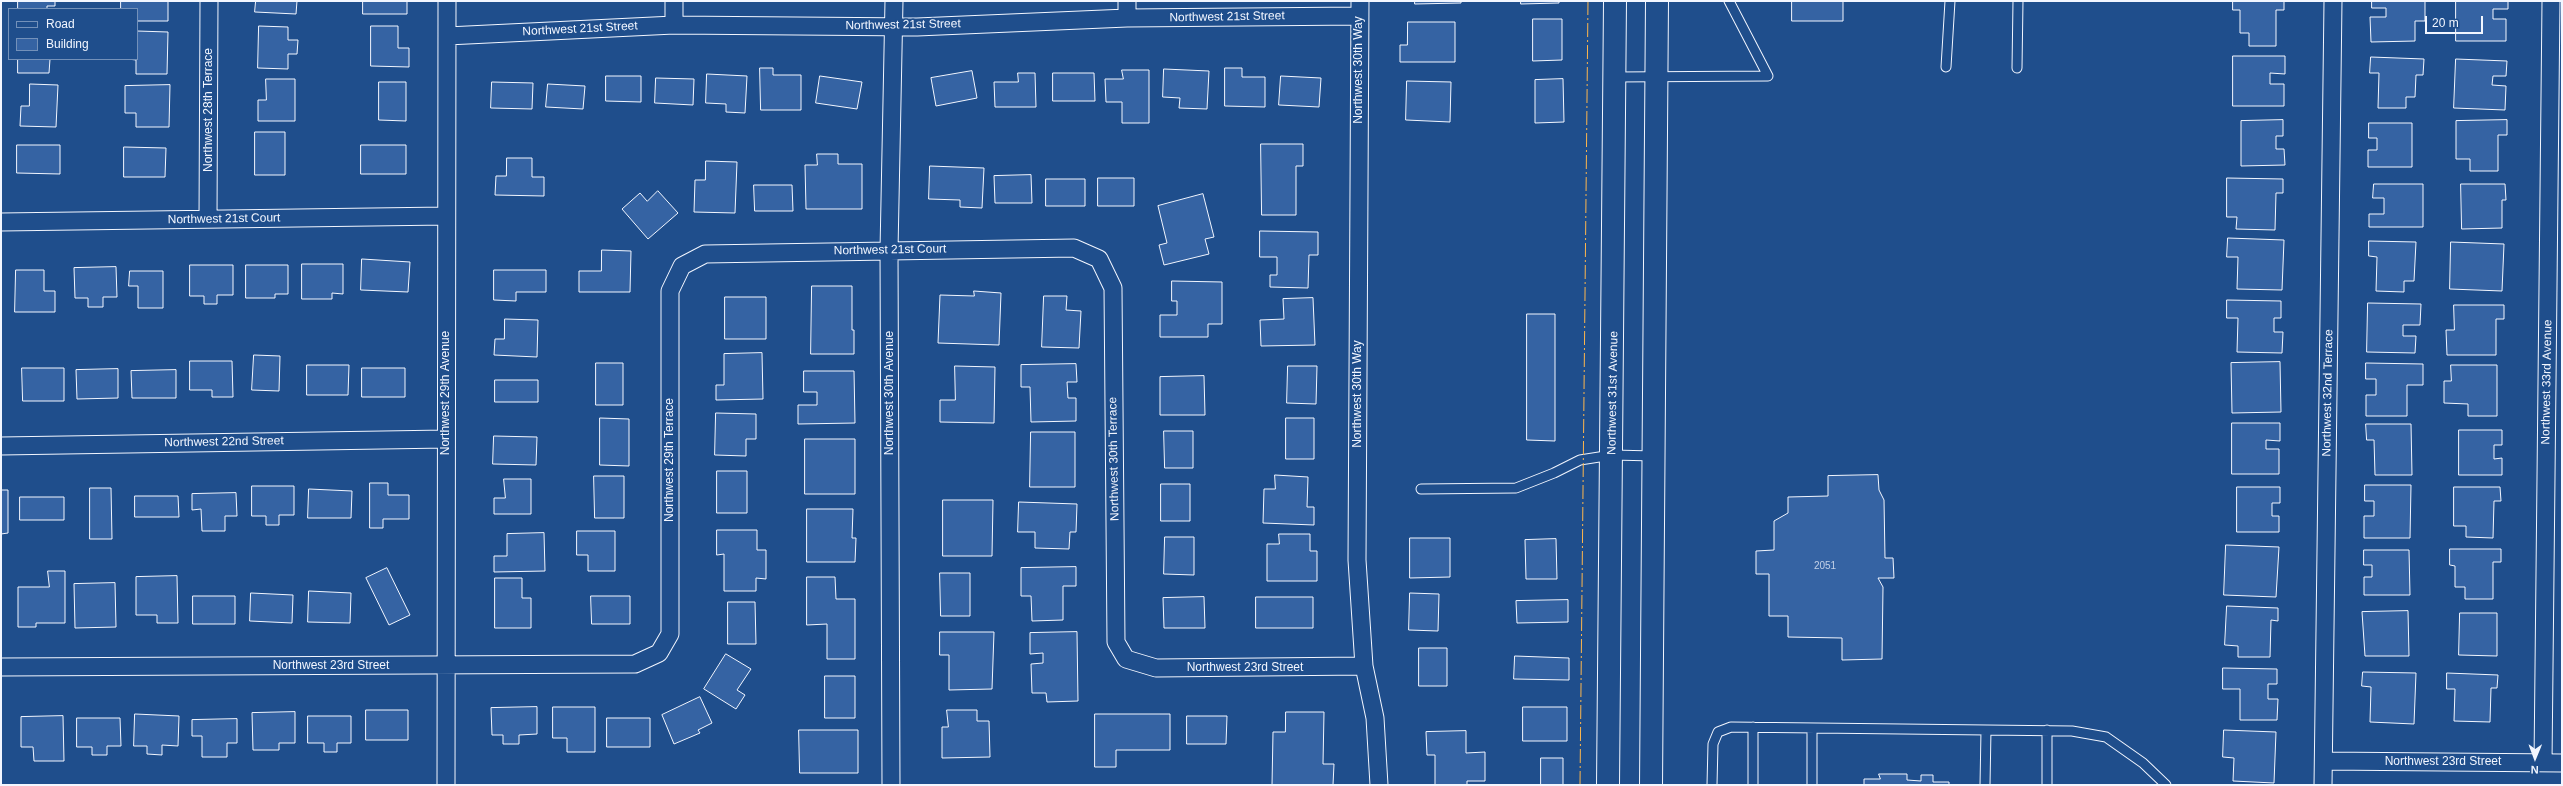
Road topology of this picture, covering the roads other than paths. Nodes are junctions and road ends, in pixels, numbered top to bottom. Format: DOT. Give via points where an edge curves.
graph roads {
  1 [pos="209,1"];
  2 [pos="447,1"];
  3 [pos="674,1"];
  4 [pos="894,1"];
  5 [pos="1127,1"];
  6 [pos="1615,1"];
  7 [pos="1658,1"];
  8 [pos="1729,1"];
  9 [pos="1950,1"];
  10 [pos="2018,1"];
  11 [pos="2333,1"];
  12 [pos="2551,1"];
  13 [pos="1360,8"];
  14 [pos="1127,18"];
  15 [pos="674,25"];
  16 [pos="895,26"];
  17 [pos="447,36"];
  18 [pos="1946,66"];
  19 [pos="2016,68"];
  20 [pos="1616,77"];
  21 [pos="1658,77"];
  22 [pos="446,216"];
  23 [pos="208,219"];
  24 [pos="1,222"];
  25 [pos="889,250"];
  26 [pos="1099,259"];
  27 [pos="682,266"];
  28 [pos="446,439"];
  29 [pos="1,446"];
  30 [pos="1612,455"];
  31 [pos="1655,456"];
  32 [pos="1421,489"];
  33 [pos="658,653"];
  34 [pos="1126,659"];
  35 [pos="446,665"];
  36 [pos="1364,666"];
  37 [pos="1,667"];
  38 [pos="1753,727"];
  39 [pos="1812,728"];
  40 [pos="1986,730"];
  41 [pos="2047,730"];
  42 [pos="2324,761"];
  43 [pos="2542,762"];
  44 [pos="2562,763"];
  45 [pos="446,785"];
  46 [pos="891,785"];
  47 [pos="1379,785"];
  48 [pos="1608,785"];
  49 [pos="1651,785"];
  50 [pos="1712,785"];
  51 [pos="1753,785"];
  52 [pos="1812,785"];
  53 [pos="1986,785"];
  54 [pos="2047,785"];
  55 [pos="2166,785"];
  56 [pos="2323,785"];
  1 -- 23 [label="street, Northwest 28th Terrace"];
  2 -- 17 [label="street, Northwest 29th Avenue"];
  3 -- 15 [label="street"];
  4 -- 16 [label="street, Northwest 30th Avenue"];
  5 -- 14 [label="street"];
  6 -- 20 [label="main road, Northwest 31st Avenue"];
  7 -- 21 [label="main road"];
  8 -- 21 [label="lane" via="1768,76"];
  9 -- 18 [label="lane"];
  10 -- 19 [label="lane"];
  11 -- 42 [label="street, Northwest 32nd Terrace"];
  12 -- 43 [label="street, Northwest 33rd Avenue"];
  13 -- 14 [label="street, Northwest 21st Street"];
  13 -- 36 [label="street, Northwest 30th Way" via="1357,560"];
  14 -- 16 [label="street, Northwest 21st Street"];
  15 -- 16 [label="street, Northwest 21st Street"];
  15 -- 17 [label="street, Northwest 21st Street"];
  16 -- 25 [label="street, Northwest 30th Avenue"];
  17 -- 22 [label="street, Northwest 29th Avenue"];
  20 -- 21 [label="lane"];
  20 -- 30 [label="main road, Northwest 31st Avenue"];
  21 -- 31 [label="main road"];
  22 -- 23 [label="street, Northwest 21st Court"];
  22 -- 28 [label="street, Northwest 29th Avenue"];
  23 -- 24 [label="street, Northwest 21st Court"];
  25 -- 26 [label="street, Northwest 21st Court" via="1074,248"];
  25 -- 27 [label="street, Northwest 21st Court" via="705,254"];
  25 -- 46 [label="street, Northwest 30th Avenue"];
  26 -- 34 [label="street, Northwest 30th Terrace" via="1112,288 1116,642"];
  27 -- 33 [label="street, Northwest 29th Terrace" via="670,291 670,634"];
  28 -- 29 [label="street, Northwest 22nd Street"];
  28 -- 35 [label="street, Northwest 29th Avenue"];
  30 -- 31 [label="lane"];
  30 -- 32 [label="lane" via="1580,460 1516,488"];
  30 -- 48 [label="main road, Northwest 31st Avenue"];
  31 -- 49 [label="main road"];
  33 -- 35 [label="street, Northwest 23rd Street" via="635,664"];
  34 -- 36 [label="street, Northwest 23rd Street" via="1156,668"];
  35 -- 37 [label="street, Northwest 23rd Street"];
  35 -- 45 [label="street, Northwest 29th Avenue"];
  36 -- 47 [label="street, Northwest 30th Way" via="1375,718"];
  38 -- 39 [label="lane"];
  38 -- 50 [label="lane" via="1731,727 1718,732 1712,744"];
  38 -- 51 [label="lane"];
  39 -- 40 [label="lane"];
  39 -- 52 [label="lane"];
  40 -- 41 [label="lane"];
  40 -- 53 [label="lane"];
  41 -- 54 [label="lane"];
  41 -- 55 [label="lane" via="2106,737 2143,763"];
  42 -- 43 [label="street, Northwest 23rd Street"];
  42 -- 56 [label="street, Northwest 32nd Terrace"];
  43 -- 44 [label="street, Northwest 23rd Street"];
}
